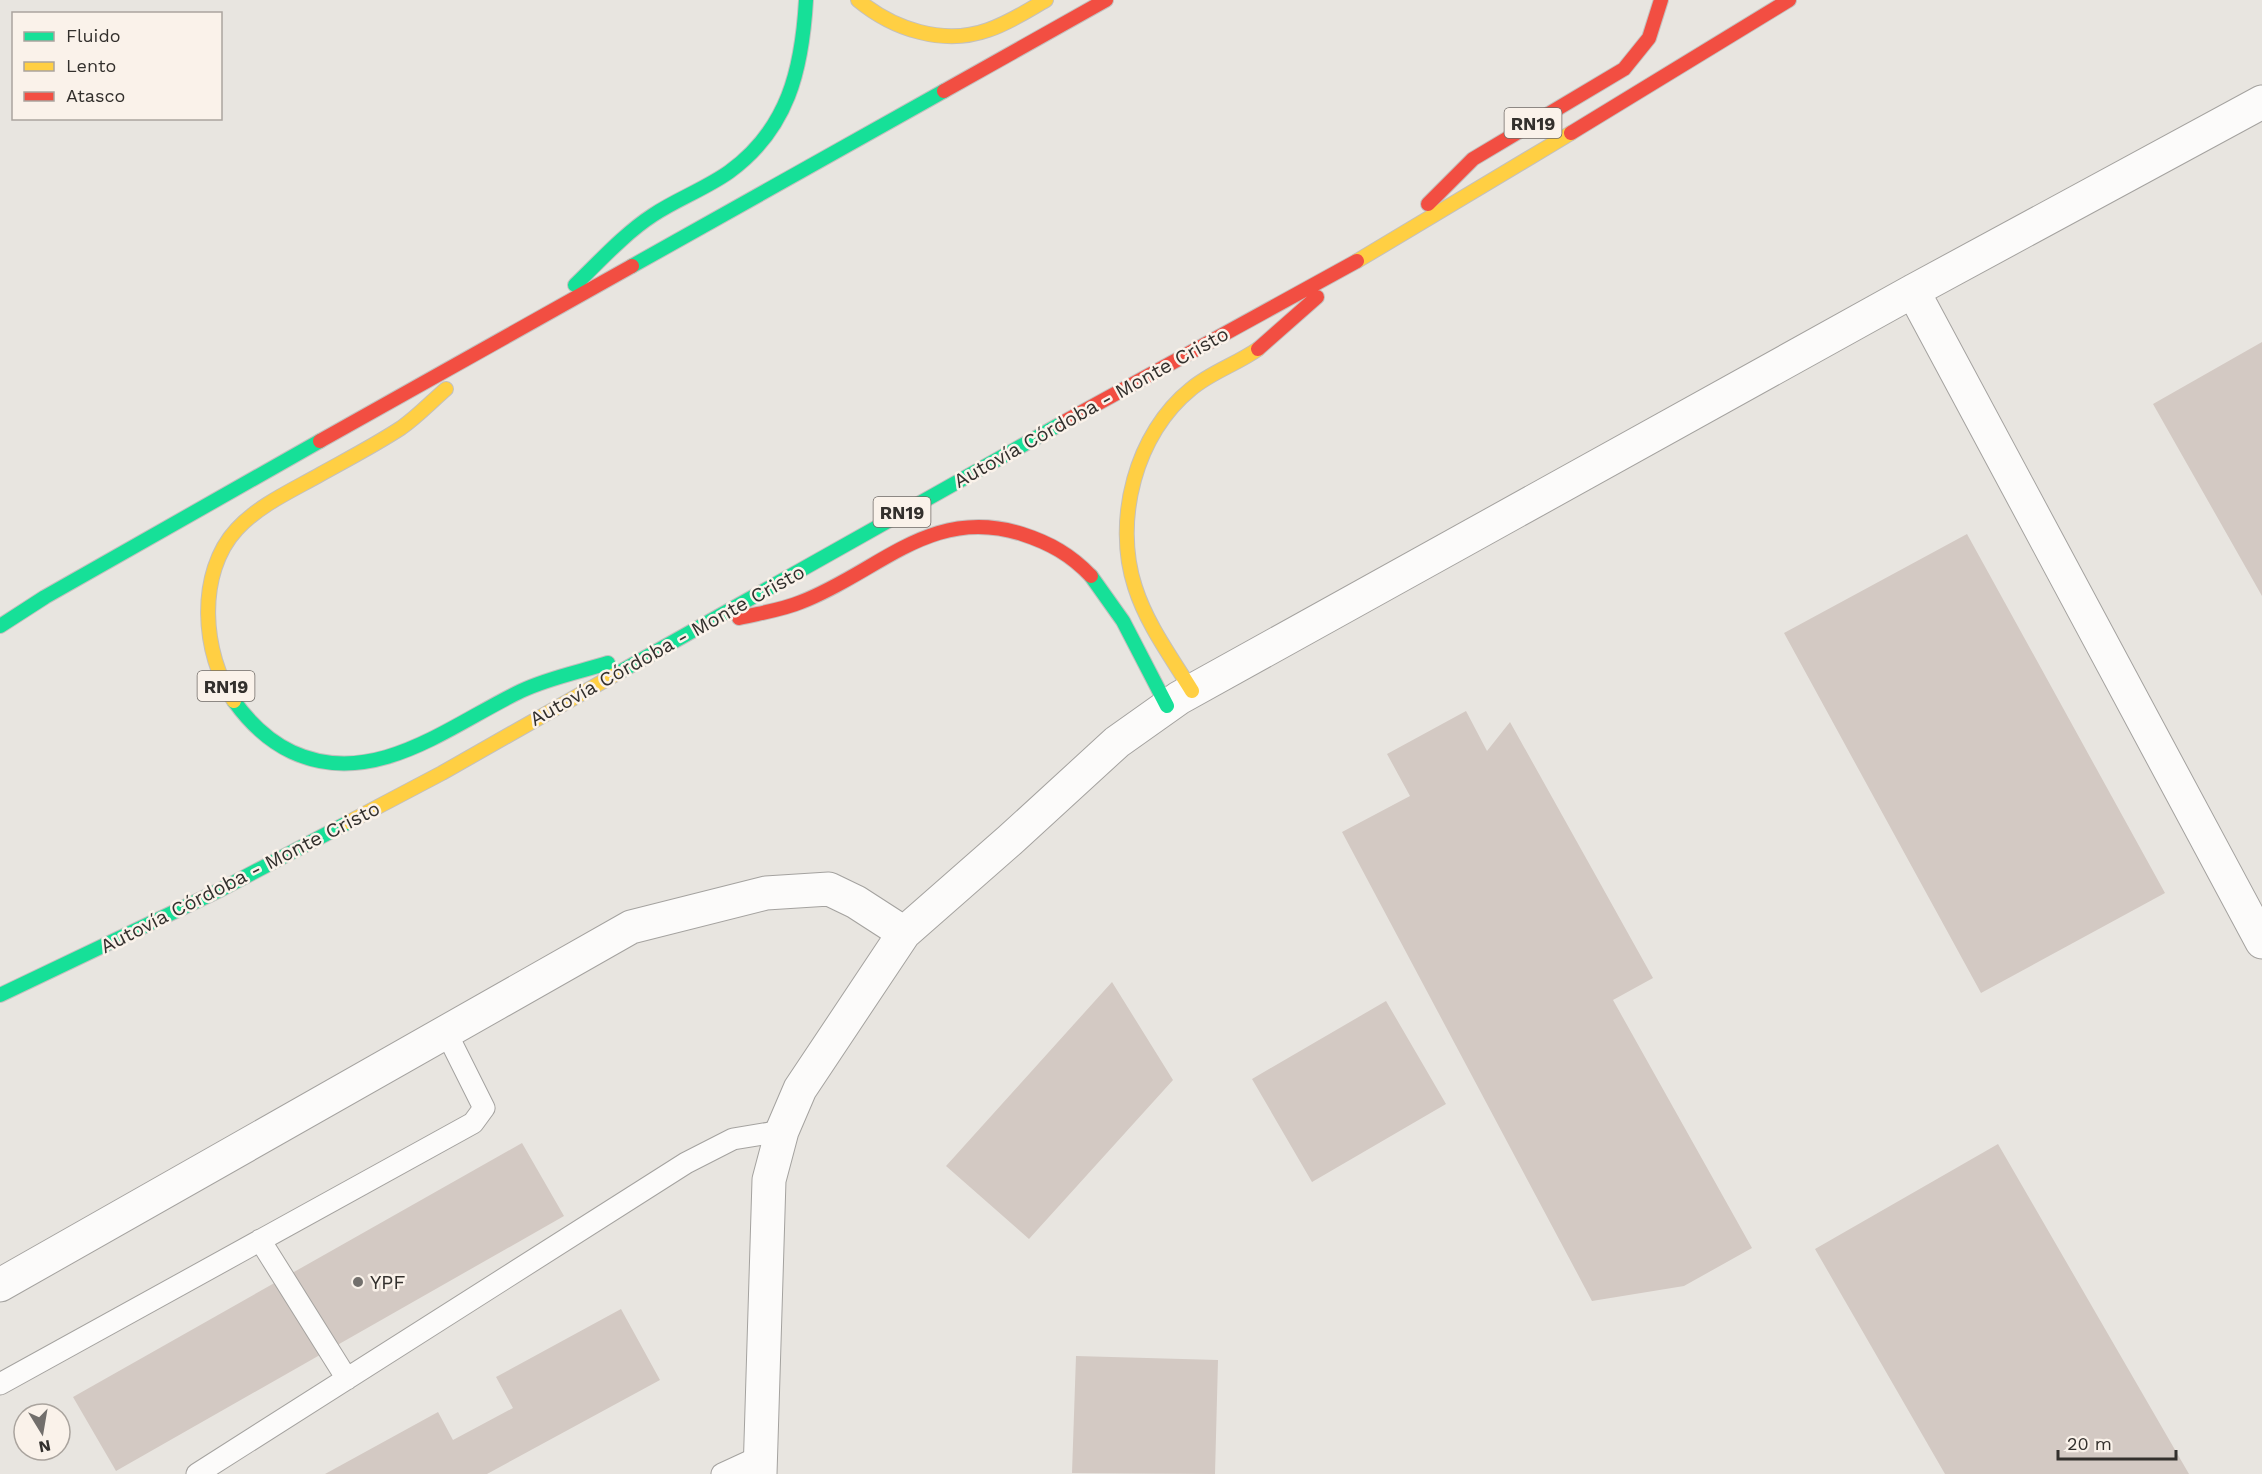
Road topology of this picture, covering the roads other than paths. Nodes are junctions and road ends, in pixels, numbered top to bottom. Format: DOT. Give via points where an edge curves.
graph roads {
  1 [pos="806,0"];
  2 [pos="858,0"];
  3 [pos="1046,0"];
  4 [pos="1106,0"];
  5 [pos="1661,0"];
  6 [pos="1789,0"];
  7 [pos="2262,102"];
  8 [pos="1390,241"];
  9 [pos="1353,263"];
  10 [pos="1913,291"];
  11 [pos="537,321"];
  12 [pos="505,339"];
  13 [pos="0,626"];
  14 [pos="699,628"];
  15 [pos="668,646"];
  16 [pos="1180,699"];
  17 [pos="904,933"];
  18 [pos="2262,942"];
  19 [pos="0,995"];
  20 [pos="446,1032"];
  21 [pos="782,1131"];
  22 [pos="260,1240"];
  23 [pos="0,1285"];
  24 [pos="347,1379"];
  25 [pos="0,1384"];
  26 [pos="760,1465"];
  27 [pos="197,1474"];
  28 [pos="722,1474"];
  1 -- 11 [label="highway" via="801,63 791,94 758,147 729,172 644,222"];
  2 -- 3 [label="highway" via="873,14 902,28 957,35 979,33 1003,24"];
  4 -- 11 [label="highway, RN19"];
  5 -- 8 [label="highway, RN19" via="1656,26 1644,49 1624,69 1473,159"];
  6 -- 8 [label="highway, Autovía Córdoba - Monte Cristo / RN19"];
  7 -- 10 [label="street"];
  8 -- 9 [label="highway, Autovía Córdoba - Monte Cristo / RN19"];
  9 -- 14 [label="highway, Autovía Córdoba - Monte Cristo / RN19" via="983,466"];
  9 -- 16 [label="highway" via="1263,346 1192,388 1172,406 1157,425 1136,474 1130,497 1128,556 1134,584"];
  10 -- 16 [label="street"];
  10 -- 18 [label="street"];
  11 -- 12 [label="highway, RN19"];
  12 -- 13 [label="highway, RN19" via="188,515"];
  12 -- 15 [label="highway, RN19" via="397,430 252,515 231,536 219,556 208,609 216,666 230,696 247,720 269,740 295,754 351,765 412,748 529,687"];
  14 -- 15 [label="highway, Autovía Córdoba - Monte Cristo / RN19"];
  14 -- 16 [label="highway" via="807,601 944,530 972,525 1002,527 1061,551 1091,578"];
  15 -- 19 [label="highway, Autovía Córdoba - Monte Cristo / RN19" via="321,838"];
  16 -- 17 [label="street" via="1117,742"];
  17 -- 20 [label="street" via="829,889 766,893 631,927"];
  17 -- 21 [label="street" via="800,1089"];
  20 -- 22 [label="lane" via="484,1107 473,1123"];
  20 -- 23 [label="street"];
  21 -- 24 [label="lane" via="733,1139 686,1163"];
  21 -- 26 [label="street" via="769,1180"];
  22 -- 24 [label="lane"];
  22 -- 25 [label="lane"];
  24 -- 27 [label="lane"];
  26 -- 28 [label="lane"];
}
